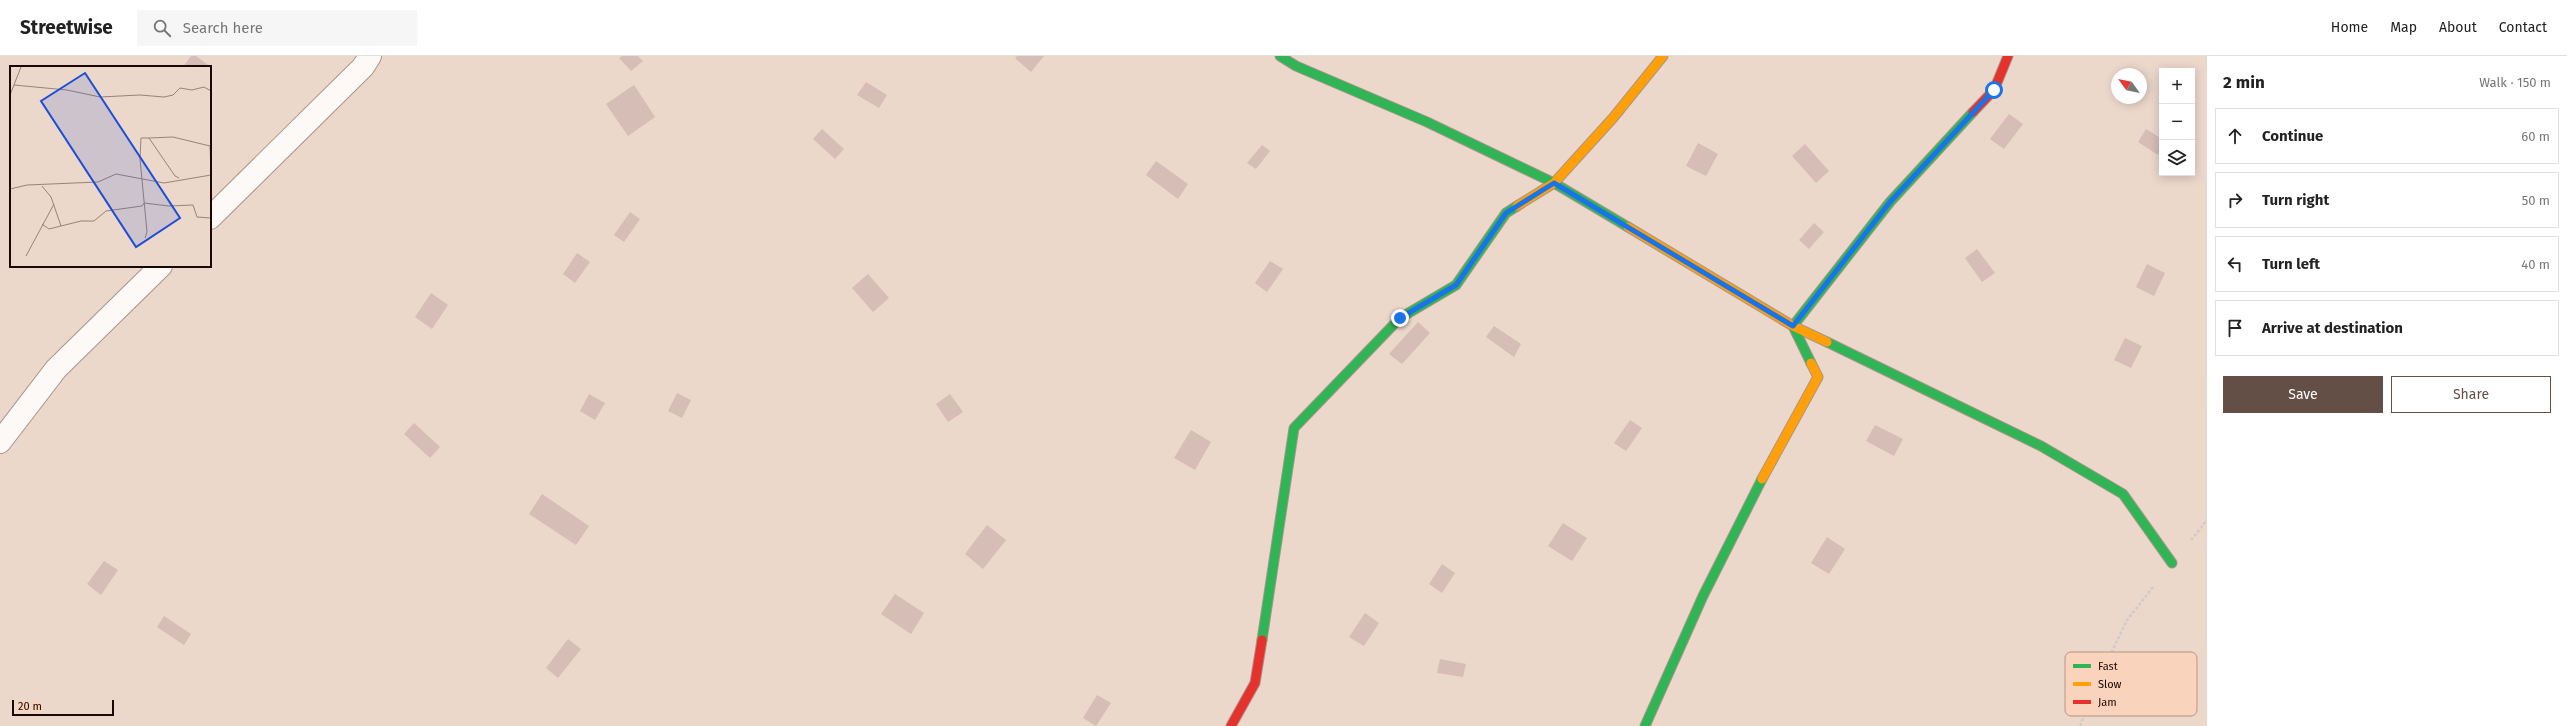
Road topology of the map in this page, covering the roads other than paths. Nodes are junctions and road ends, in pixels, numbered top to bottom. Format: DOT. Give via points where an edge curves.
graph roads {
  1 [pos="370,56"];
  2 [pos="1280,56"];
  3 [pos="1663,56"];
  4 [pos="2008,56"];
  5 [pos="1554,183"];
  6 [pos="211,217"];
  7 [pos="160,267"];
  8 [pos="1793,326"];
  9 [pos="0,442"];
  10 [pos="2172,563"];
  11 [pos="1231,726"];
  12 [pos="1645,726"];
  1 -- 6 [label="street" via="363,67"];
  2 -- 5 [label="street" via="1296,66 1427,122"];
  3 -- 5 [label="street" via="1613,118"];
  4 -- 8 [label="street" via="1994,90 1890,202"];
  5 -- 8 [label="street"];
  5 -- 11 [label="street" via="1506,213 1456,285 1400,318 1294,428 1255,683"];
  7 -- 9 [label="street" via="56,369"];
  8 -- 10 [label="street" via="2041,446 2123,494"];
  8 -- 12 [label="street" via="1818,377 1703,596"];
}
